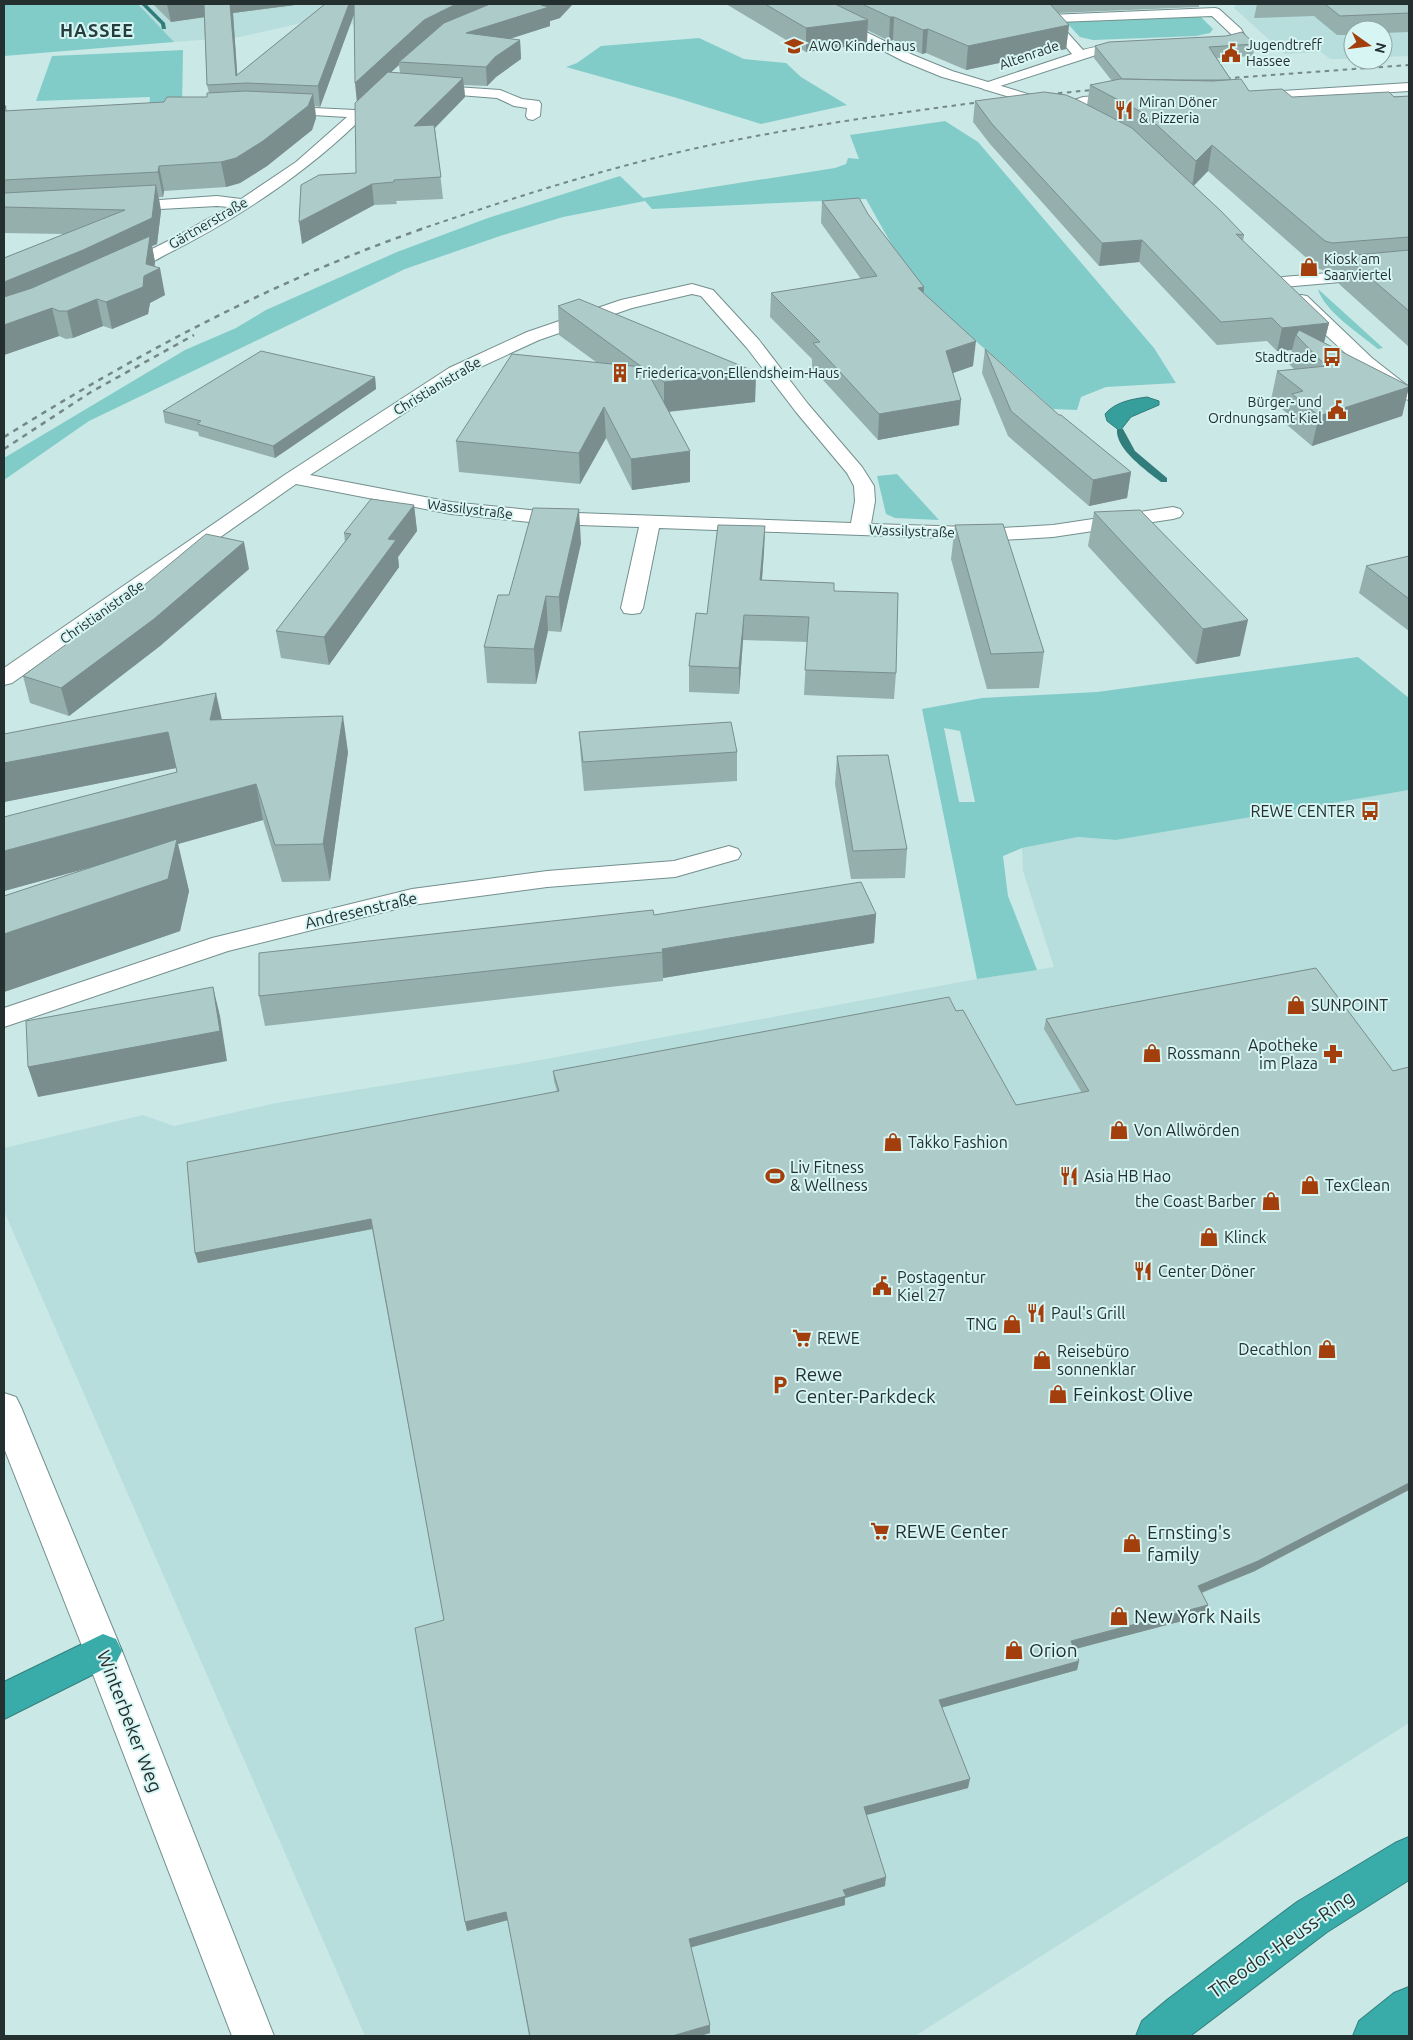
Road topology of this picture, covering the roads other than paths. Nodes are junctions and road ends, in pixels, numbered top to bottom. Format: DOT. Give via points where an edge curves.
graph roads {
  1 [pos="800,4"];
  2 [pos="1216,8"];
  3 [pos="1192,44"];
  4 [pos="1146,46"];
  5 [pos="1080,55"];
  6 [pos="392,84"];
  7 [pos="988,86"];
  8 [pos="410,87"];
  9 [pos="1409,87"];
  10 [pos="1137,98"];
  11 [pos="1242,98"];
  12 [pos="267,109"];
  13 [pos="1062,109"];
  14 [pos="359,114"];
  15 [pos="534,116"];
  16 [pos="1080,116"];
  17 [pos="243,204"];
  18 [pos="112,206"];
  19 [pos="1409,271"];
  20 [pos="110,276"];
  21 [pos="1409,395"];
  22 [pos="293,478"];
  23 [pos="1174,513"];
  24 [pos="650,522"];
  25 [pos="860,530"];
  26 [pos="632,608"];
  27 [pos="4,678"];
  28 [pos="729,854"];
  29 [pos="4,1018"];
  30 [pos="4,1407"];
  31 [pos="102,1651"];
  32 [pos="4,1701"];
  33 [pos="1409,1857"];
  34 [pos="1409,2008"];
  35 [pos="253,2036"];
  36 [pos="1158,2036"];
  37 [pos="1374,2036"];
  1 -- 7 [label="street" via="908,58"];
  2 -- 3 [label="street, Altenrade" via="1239,36 1224,42"];
  2 -- 5 [label="street, Altenrade" via="1049,19"];
  4 -- 5 [label="street, Altenrade" via="1108,48"];
  5 -- 7 [label="street, Altenrade"];
  6 -- 14 [label="street, Gärtnerstraße"];
  7 -- 13 [label="street"];
  8 -- 15 [label="street" via="500,94 519,103 534,104"];
  9 -- 11 [label="street"];
  10 -- 13 [label="street" via="1092,99"];
  12 -- 14 [label="street"];
  13 -- 16 [label="street"];
  14 -- 17 [label="street, Gärtnerstraße" via="289,173"];
  17 -- 18 [label="street" via="217,201"];
  17 -- 20 [label="street, Gärtnerstraße"];
  19 -- 21 [label="street" via="1277,277 1388,381"];
  22 -- 24 [label="street, Wassilystraße" via="451,508 549,518"];
  22 -- 25 [label="street, Christianistraße" via="455,372 492,354 533,336 627,304 692,289 707,293 740,329 855,471 864,486"];
  22 -- 27 [label="street, Christianistraße"];
  23 -- 25 [label="street, Wassilystraße" via="1053,531 1002,534"];
  24 -- 25 [label="street, Wassilystraße"];
  24 -- 26 [label="street"];
  28 -- 29 [label="street, Andresenstraße" via="675,869 547,879 412,897 221,944"];
  30 -- 31 [label="street, Winterbeker Weg"];
  31 -- 32 [label="highway"];
  31 -- 35 [label="street, Winterbeker Weg"];
  33 -- 36 [label="highway, Theodor-Heuss-Ring" via="1312,1917"];
  34 -- 37 [label="highway"];
}
